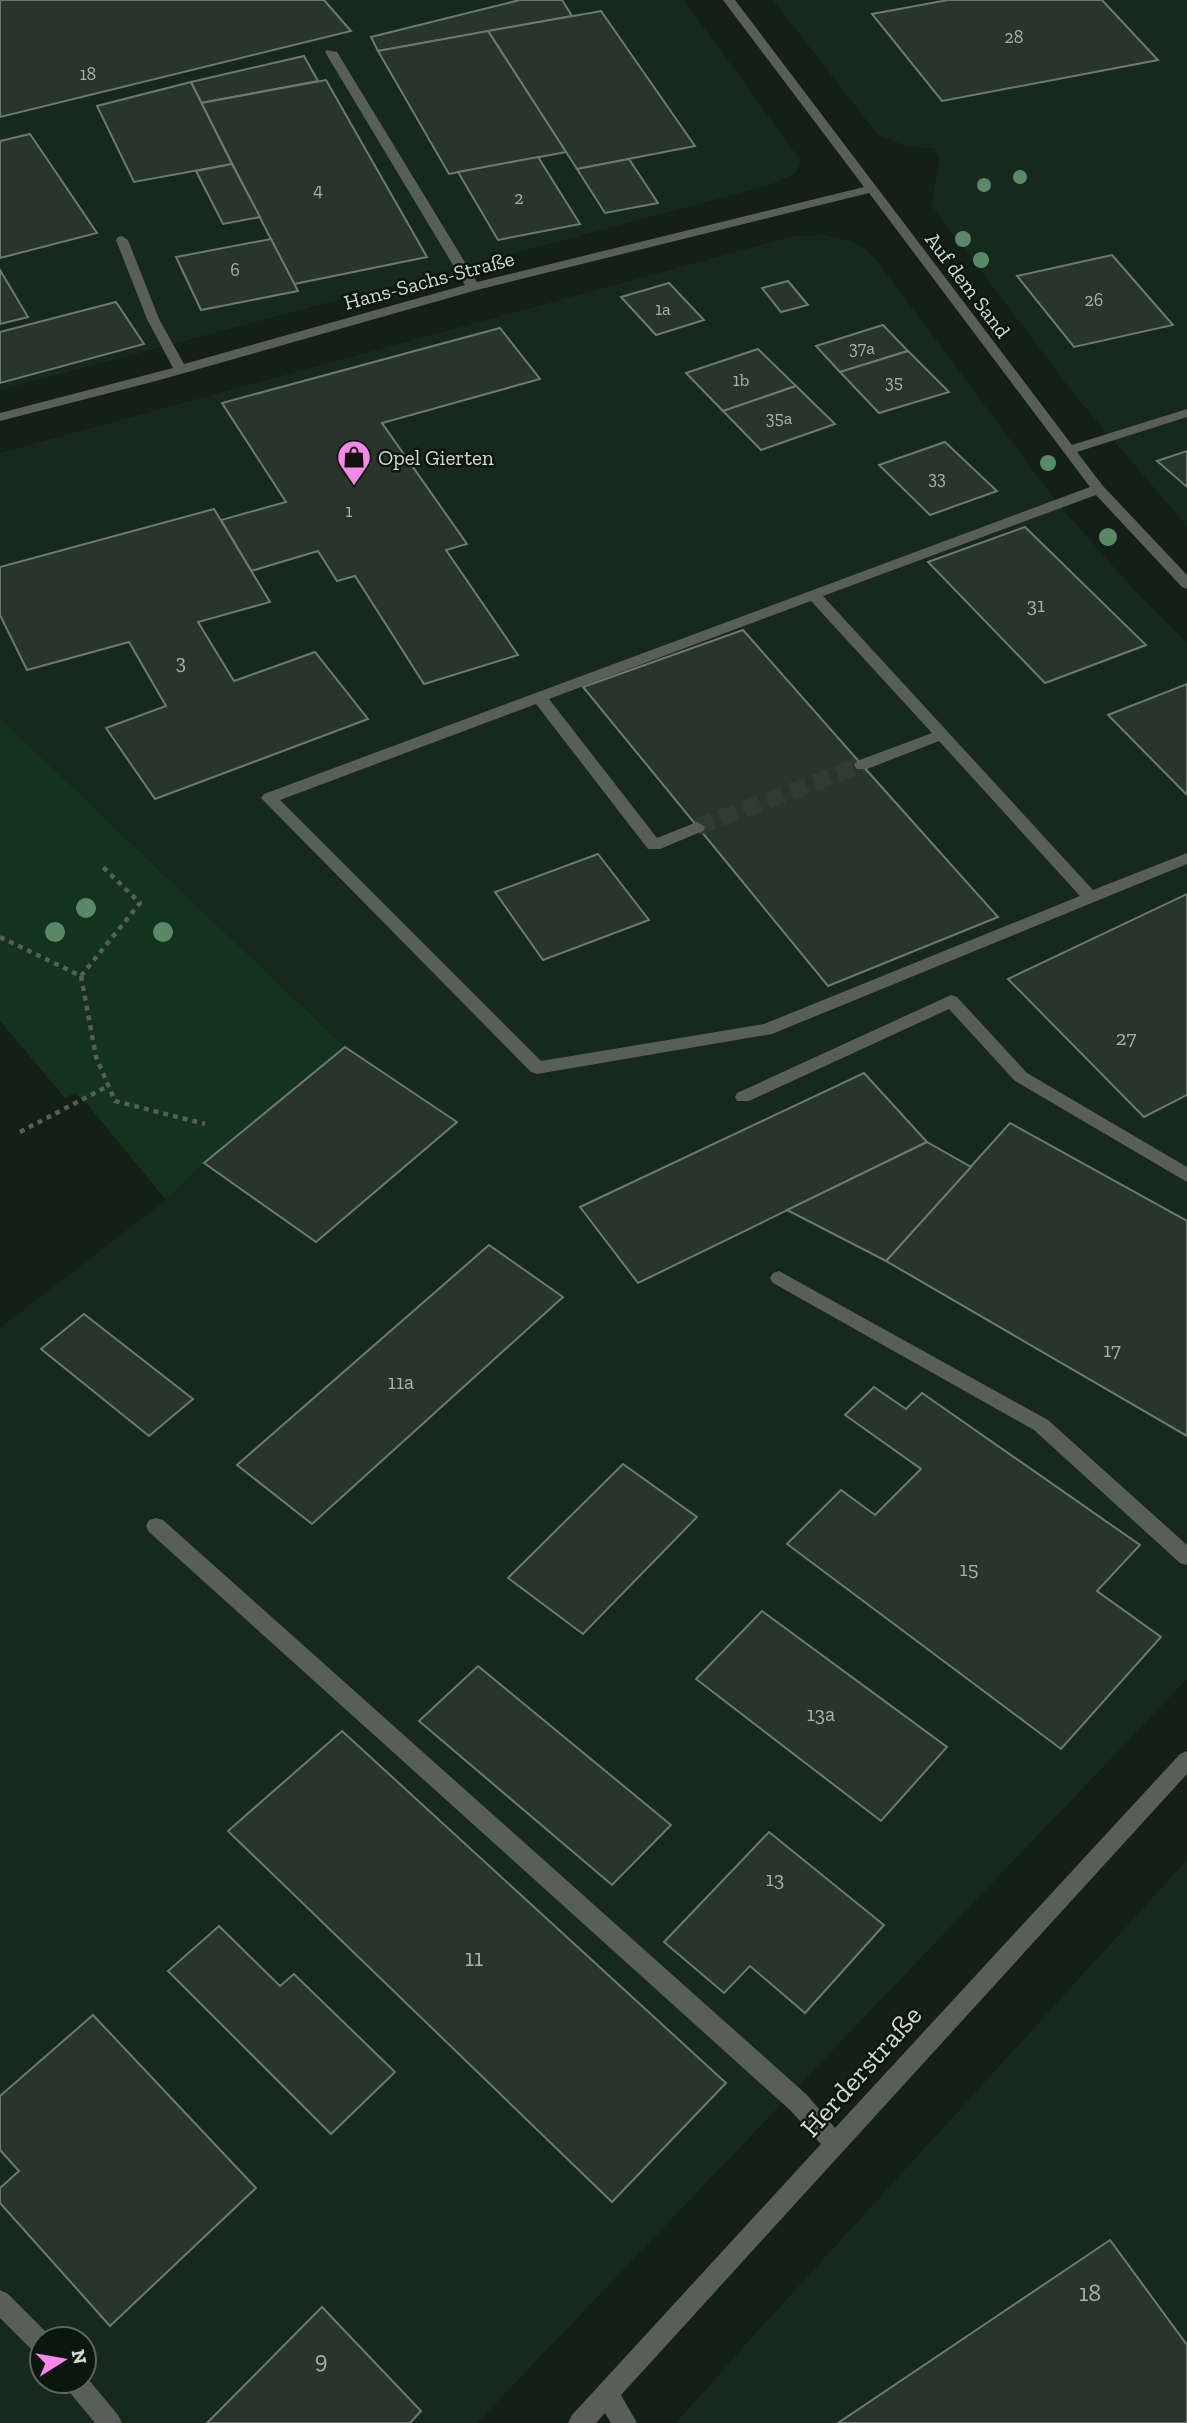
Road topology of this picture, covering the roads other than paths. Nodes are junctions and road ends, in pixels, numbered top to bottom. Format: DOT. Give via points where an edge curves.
graph roads {
  1 [pos="729,0"];
  2 [pos="331,52"];
  3 [pos="871,189"];
  4 [pos="122,240"];
  5 [pos="473,287"];
  6 [pos="180,369"];
  7 [pos="1187,413"];
  8 [pos="0,417"];
  9 [pos="1070,450"];
  10 [pos="1098,489"];
  11 [pos="1187,584"];
  12 [pos="814,596"];
  13 [pos="539,697"];
  14 [pos="941,735"];
  15 [pos="862,765"];
  16 [pos="697,827"];
  17 [pos="1187,858"];
  18 [pos="1090,897"];
  19 [pos="743,1097"];
  20 [pos="1187,1175"];
  21 [pos="779,1278"];
  22 [pos="156,1526"];
  23 [pos="1187,1558"];
  24 [pos="1187,1760"];
  25 [pos="835,2144"];
  26 [pos="0,2302"];
  27 [pos="28,2330"];
  28 [pos="607,2394"];
  29 [pos="87,2395"];
  30 [pos="110,2423"];
  31 [pos="580,2423"];
  32 [pos="625,2423"];
  1 -- 3 [label="street, Auf dem Sand"];
  2 -- 5 [label="street"];
  3 -- 5 [label="street, Hans-Sachs-Straße"];
  3 -- 9 [label="street, Auf dem Sand"];
  4 -- 6 [label="street" via="153,319"];
  5 -- 6 [label="street, Hans-Sachs-Straße"];
  6 -- 8 [label="street, Hans-Sachs-Straße"];
  7 -- 9 [label="street"];
  9 -- 10 [label="street, Auf dem Sand"];
  10 -- 11 [label="street, Auf dem Sand"];
  10 -- 12 [label="street"];
  12 -- 13 [label="street"];
  12 -- 14 [label="street"];
  13 -- 16 [label="street" via="654,845"];
  13 -- 18 [label="street" via="269,798 537,1068 766,1030"];
  14 -- 15 [label="street"];
  14 -- 18 [label="street"];
  17 -- 18 [label="street"];
  19 -- 20 [label="street" via="951,1001 1021,1077"];
  21 -- 23 [label="street" via="1041,1425"];
  22 -- 25 [label="street" via="799,2103"];
  24 -- 25 [label="street, Herderstraße"];
  25 -- 28 [label="street, Herderstraße"];
  26 -- 27 [label="street"];
  28 -- 31 [label="street, Herderstraße"];
  28 -- 32 [label="street"];
  29 -- 30 [label="street"];
}
